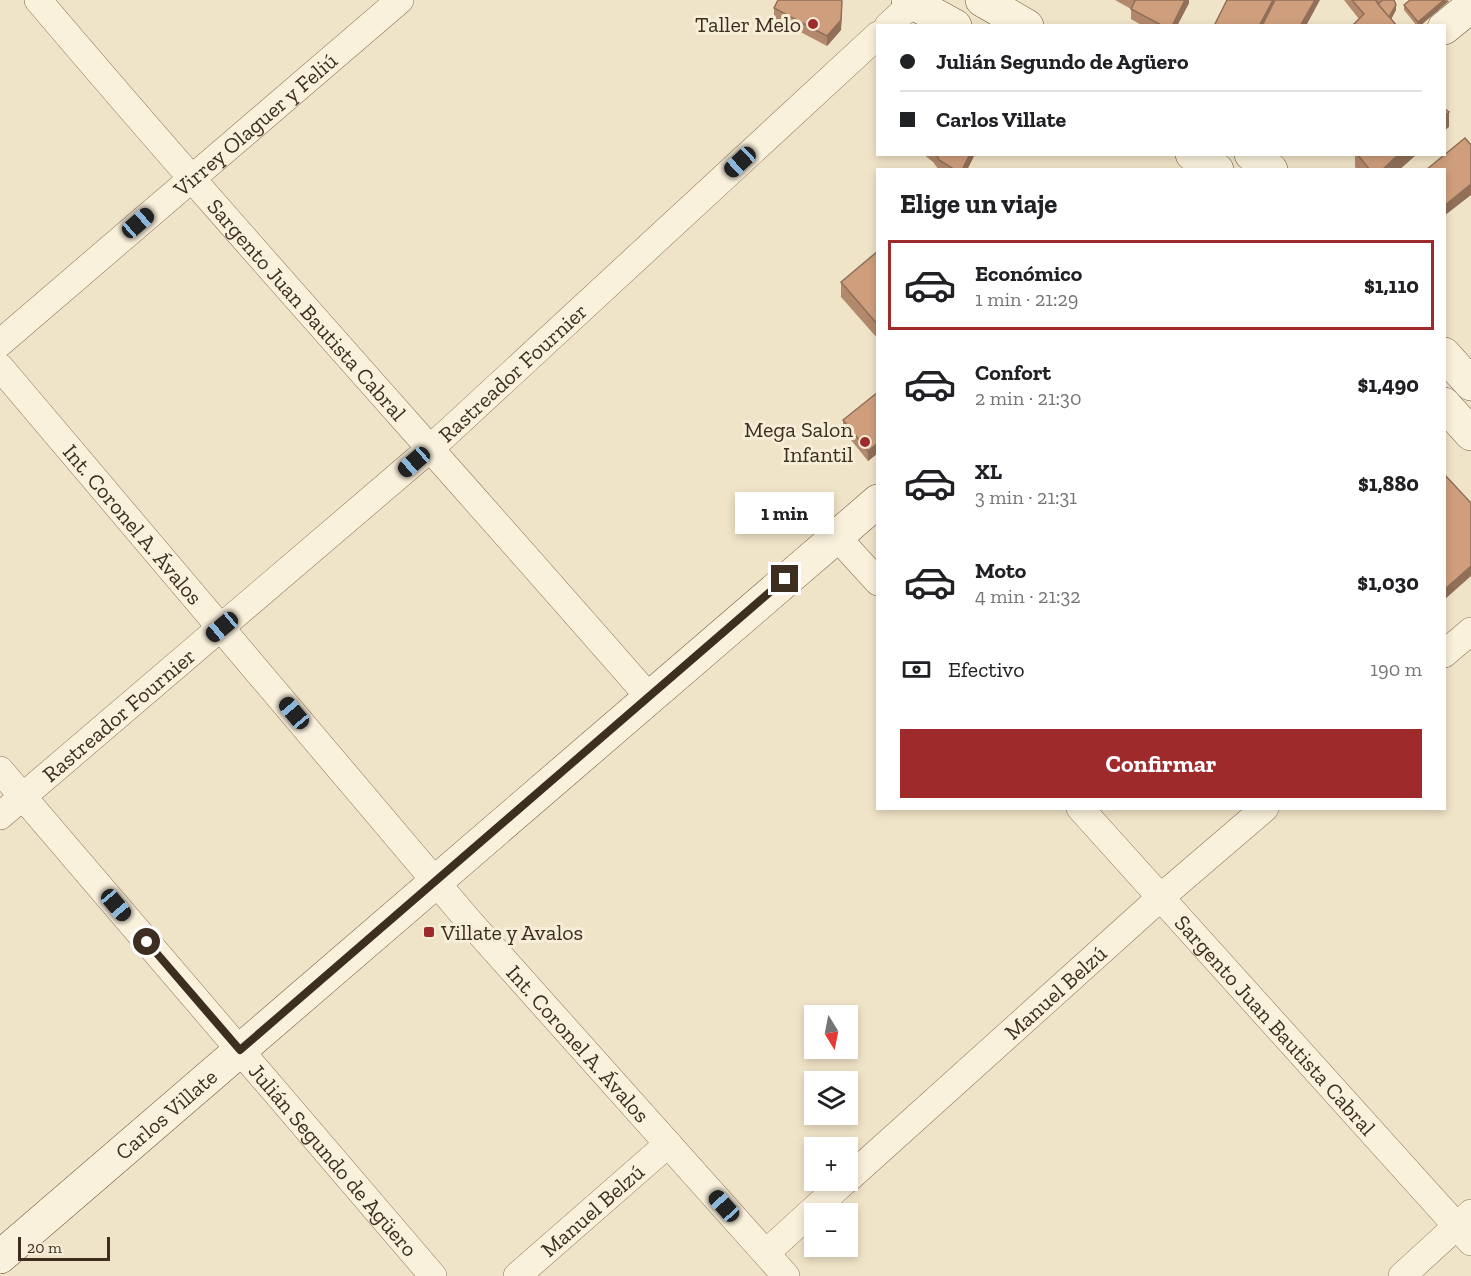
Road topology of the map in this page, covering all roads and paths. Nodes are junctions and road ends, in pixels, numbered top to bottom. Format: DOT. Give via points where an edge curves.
graph roads {
  1 [pos="38,0"];
  2 [pos="400,0"];
  3 [pos="982,0"];
  4 [pos="912,1"];
  5 [pos="1471,6"];
  6 [pos="890,24"];
  7 [pos="952,24"];
  8 [pos="1024,24"];
  9 [pos="1446,26"];
  10 [pos="876,37"];
  11 [pos="1195,156"];
  12 [pos="1254,156"];
  13 [pos="1290,156"];
  14 [pos="1214,168"];
  15 [pos="1269,168"];
  16 [pos="1274,168"];
  17 [pos="190,178"];
  18 [pos="0,343"];
  19 [pos="1446,356"];
  20 [pos="0,367"];
  21 [pos="1471,384"];
  22 [pos="1446,406"];
  23 [pos="1471,434"];
  24 [pos="432,447"];
  25 [pos="876,503"];
  26 [pos="836,536"];
  27 [pos="876,580"];
  28 [pos="222,627"];
  29 [pos="1471,631"];
  30 [pos="1446,652"];
  31 [pos="649,697"];
  32 [pos="0,770"];
  33 [pos="23,797"];
  34 [pos="1082,810"];
  35 [pos="1262,810"];
  36 [pos="0,816"];
  37 [pos="436,881"];
  38 [pos="1160,898"];
  39 [pos="240,1050"];
  40 [pos="668,1144"];
  41 [pos="858,1170"];
  42 [pos="835,1191"];
  43 [pos="1466,1227"];
  44 [pos="766,1253"];
  45 [pos="0,1257"];
  46 [pos="433,1276"];
  47 [pos="517,1276"];
  48 [pos="786,1276"];
  49 [pos="1402,1276"];
  1 -- 17 [label="street, Sargento Juan Bautista Cabral"];
  2 -- 17 [label="street, Virrey Olaguer y Feliú"];
  3 -- 8 [label="street"];
  4 -- 6 [label="street"];
  4 -- 7 [label="street"];
  5 -- 9 [label="street"];
  10 -- 24 [label="street, Rastreador Fournier"];
  11 -- 14 [label="street"];
  12 -- 15 [label="street"];
  13 -- 16 [label="street"];
  17 -- 18 [label="street, Virrey Olaguer y Feliú"];
  17 -- 24 [label="street, Sargento Juan Bautista Cabral"];
  19 -- 21 [label="street"];
  20 -- 28 [label="street, Int. Coronel A. Ávalos"];
  22 -- 23 [label="street"];
  24 -- 28 [label="street, Rastreador Fournier"];
  24 -- 31 [label="street, Sargento Juan Bautista Cabral"];
  25 -- 26 [label="street, Carlos Villate"];
  26 -- 27 [label="street"];
  26 -- 31 [label="street, Carlos Villate"];
  28 -- 33 [label="street, Rastreador Fournier"];
  28 -- 37 [label="street, Int. Coronel A. Ávalos"];
  29 -- 30 [label="street"];
  31 -- 37 [label="street, Carlos Villate"];
  32 -- 33 [label="street, Julián Segundo de Agüero"];
  33 -- 36 [label="street, Rastreador Fournier"];
  33 -- 39 [label="street, Julián Segundo de Agüero"];
  34 -- 38 [label="street, Sargento Juan Bautista Cabral"];
  35 -- 38 [label="street, Manuel Belzú"];
  37 -- 39 [label="street, Carlos Villate"];
  37 -- 40 [label="street, Int. Coronel A. Ávalos"];
  38 -- 41 [label="street, Manuel Belzú"];
  38 -- 43 [label="street, Sargento Juan Bautista Cabral"];
  39 -- 45 [label="street, Carlos Villate"];
  39 -- 46 [label="street, Julián Segundo de Agüero"];
  40 -- 44 [label="street, Int. Coronel A. Ávalos"];
  40 -- 47 [label="street, Manuel Belzú"];
  42 -- 44 [label="street, Manuel Belzú"];
  43 -- 49 [label="street"];
  44 -- 48 [label="street, Int. Coronel A. Ávalos"];
}
